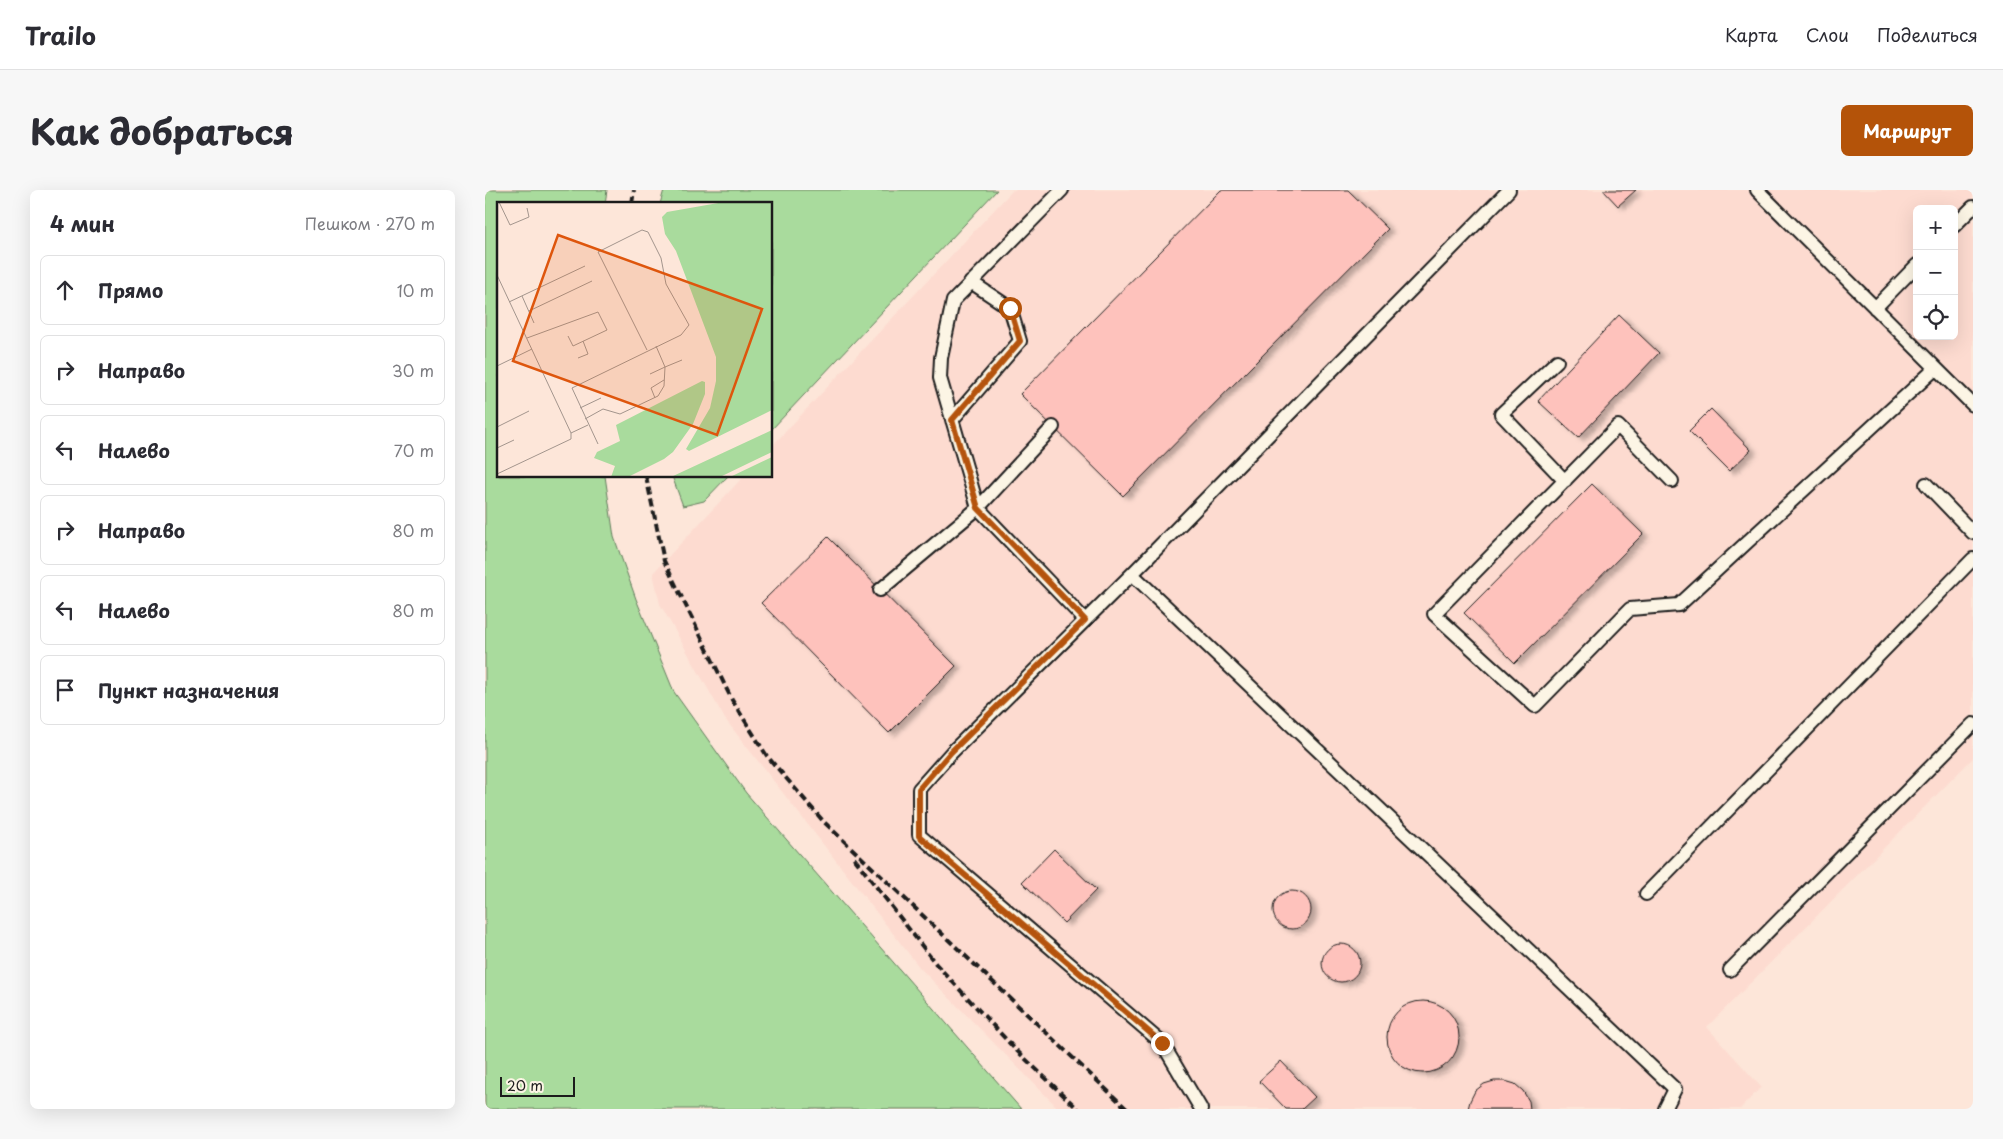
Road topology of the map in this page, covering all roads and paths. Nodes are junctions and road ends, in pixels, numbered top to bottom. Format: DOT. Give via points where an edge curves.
graph roads {
  1 [pos="1062,190"];
  2 [pos="1509,190"];
  3 [pos="1757,190"];
  4 [pos="1973,207"];
  5 [pos="1958,222"];
  6 [pos="1913,269"];
  7 [pos="971,282"];
  8 [pos="1875,308"];
  9 [pos="1557,361"];
  10 [pos="1936,368"];
  11 [pos="1973,405"];
  12 [pos="952,420"];
  13 [pos="1053,427"];
  14 [pos="1565,481"];
  15 [pos="1672,481"];
  16 [pos="1926,484"];
  17 [pos="978,508"];
  18 [pos="1973,532"];
  19 [pos="1973,559"];
  20 [pos="1131,574"];
  21 [pos="880,590"];
  22 [pos="1085,620"];
  23 [pos="1973,724"];
  24 [pos="1646,894"];
  25 [pos="1730,970"];
  26 [pos="1201,1109"];
  27 [pos="1665,1109"];
  1 -- 7 [label="lane"];
  2 -- 20 [label="lane"];
  3 -- 8 [label="lane"];
  4 -- 5 [label="lane"];
  6 -- 8 [label="lane"];
  7 -- 12 [label="lane" via="953,301 941,358 940,378"];
  7 -- 12 [label="lane" via="1010,308 1020,341"];
  8 -- 10 [label="lane"];
  9 -- 14 [label="lane" via="1501,414"];
  10 -- 11 [label="lane"];
  10 -- 14 [label="lane" via="1679,605 1630,609 1535,706 1435,614"];
  12 -- 17 [label="lane"];
  13 -- 17 [label="lane"];
  14 -- 15 [label="lane" via="1618,426"];
  16 -- 18 [label="lane"];
  17 -- 21 [label="lane"];
  17 -- 22 [label="lane"];
  19 -- 24 [label="lane"];
  20 -- 22 [label="lane"];
  20 -- 27 [label="lane" via="1675,1089"];
  22 -- 26 [label="lane" via="951,752 919,789 919,836 1162,1043"];
  23 -- 25 [label="lane"];
}
